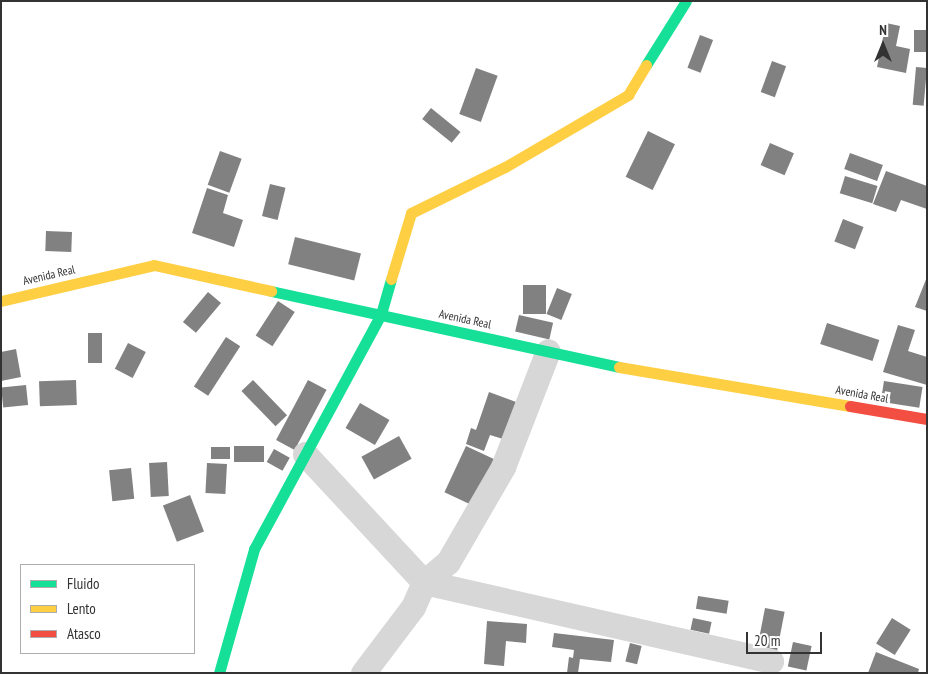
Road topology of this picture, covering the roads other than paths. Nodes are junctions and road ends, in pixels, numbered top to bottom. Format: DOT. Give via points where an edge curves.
graph roads {
  1 [pos="686,1"];
  2 [pos="1,301"];
  3 [pos="381,314"];
  4 [pos="548,351"];
  5 [pos="927,419"];
  6 [pos="305,454"];
  7 [pos="424,582"];
  8 [pos="771,661"];
  9 [pos="219,673"];
  10 [pos="363,673"];
  1 -- 3 [label="street" via="628,95 505,167 411,214"];
  2 -- 3 [label="street, Avenida Real" via="154,265"];
  3 -- 4 [label="street, Avenida Real"];
  3 -- 6 [label="street"];
  4 -- 5 [label="street, Avenida Real" via="630,369"];
  4 -- 7 [label="street" via="502,468 448,562"];
  6 -- 7 [label="street"];
  6 -- 9 [label="street" via="254,549"];
  7 -- 8 [label="street"];
  7 -- 10 [label="street" via="413,607"];
}
